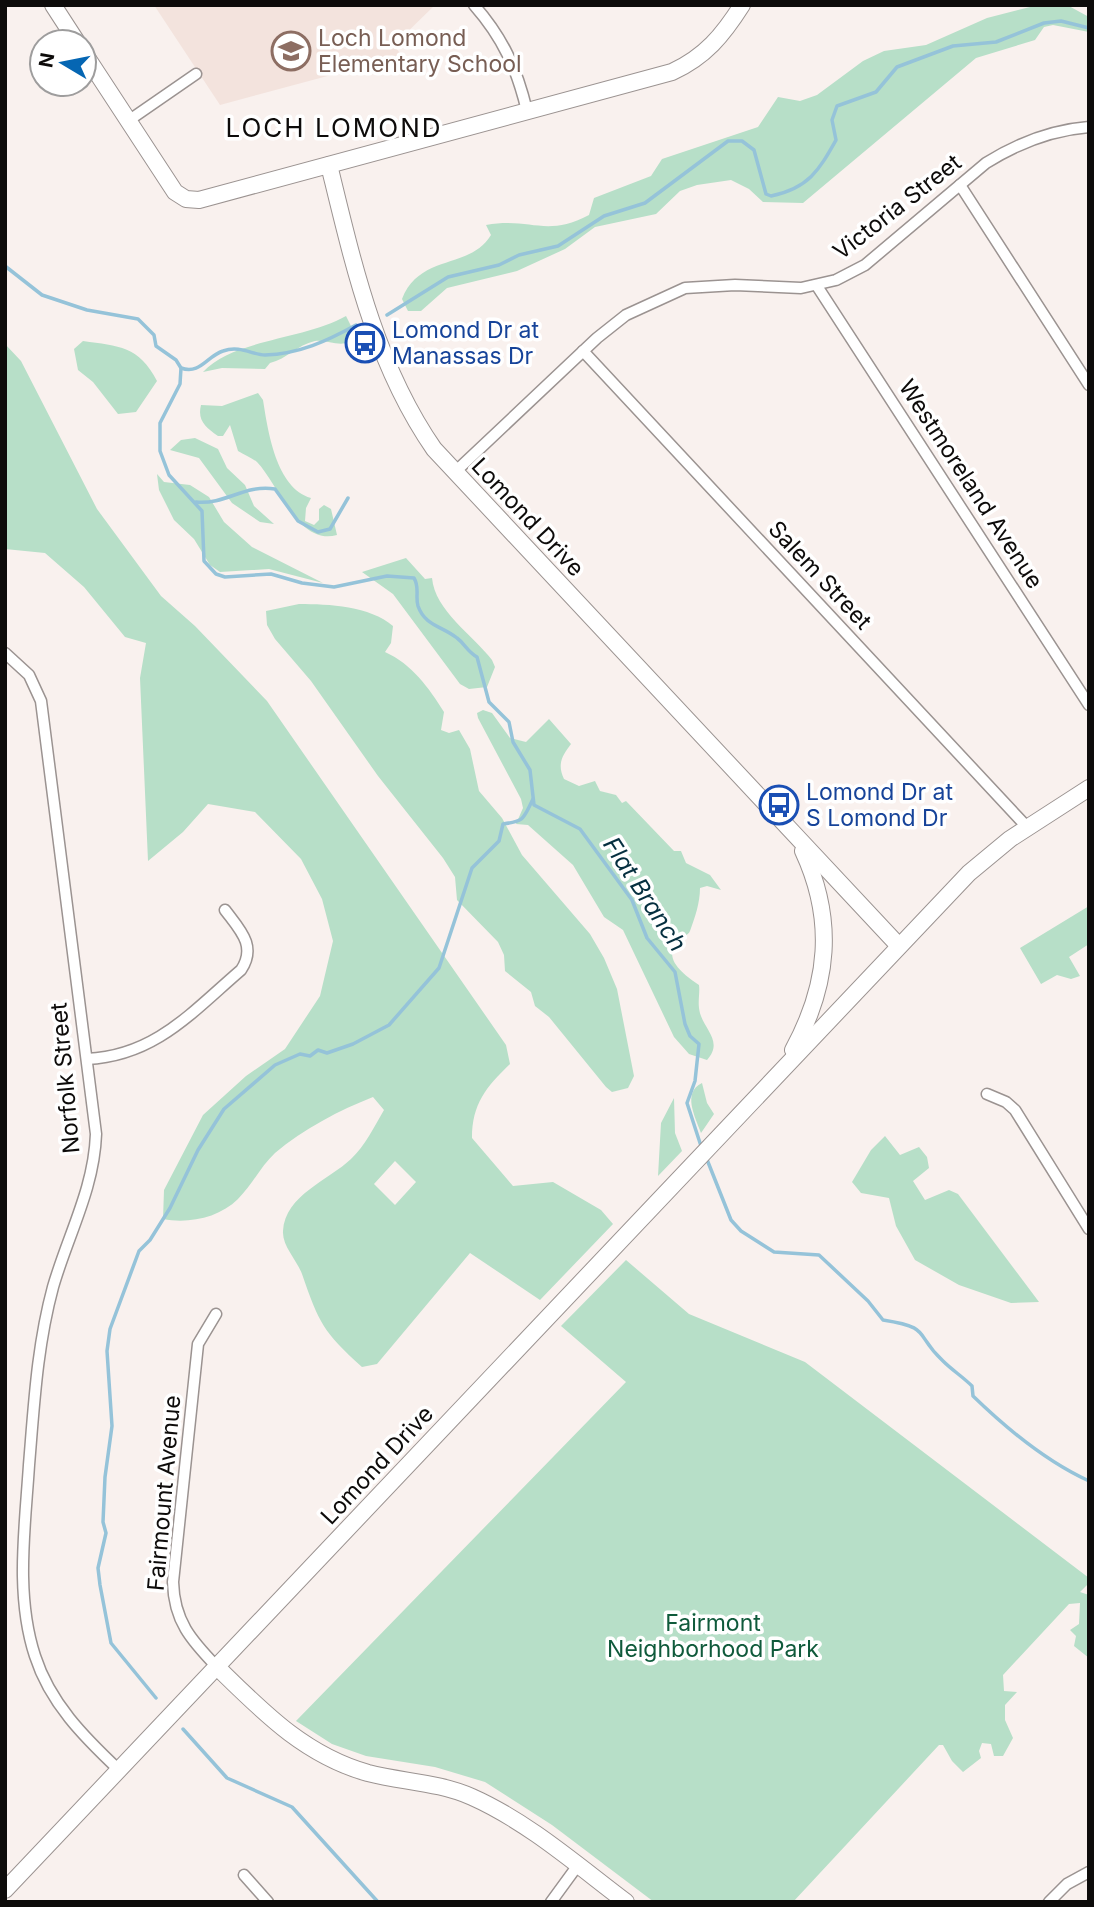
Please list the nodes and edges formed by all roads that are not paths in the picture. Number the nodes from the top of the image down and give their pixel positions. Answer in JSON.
{"nodes":[{"id":1,"x":53,"y":5,"type":"edge"},
{"id":2,"x":474,"y":5,"type":"edge"},
{"id":3,"x":741,"y":6,"type":"edge"},
{"id":4,"x":68,"y":28,"type":"edge"},
{"id":5,"x":196,"y":74,"type":"dead end"},
{"id":6,"x":98,"y":75,"type":"edge"},
{"id":7,"x":527,"y":111,"type":"junction"},
{"id":8,"x":128,"y":121,"type":"junction"},
{"id":9,"x":1089,"y":127,"type":"edge"},
{"id":10,"x":329,"y":164,"type":"junction"},
{"id":11,"x":960,"y":184,"type":"junction"},
{"id":12,"x":817,"y":286,"type":"junction"},
{"id":13,"x":583,"y":351,"type":"junction"},
{"id":14,"x":1089,"y":384,"type":"edge"},
{"id":15,"x":455,"y":472,"type":"junction"},
{"id":16,"x":5,"y":653,"type":"edge"},
{"id":17,"x":1089,"y":705,"type":"edge"},
{"id":18,"x":1089,"y":788,"type":"edge"},
{"id":19,"x":1027,"y":827,"type":"junction"},
{"id":20,"x":797,"y":839,"type":"junction"},
{"id":21,"x":225,"y":911,"type":"dead end"},
{"id":22,"x":899,"y":946,"type":"junction"},
{"id":23,"x":87,"y":1059,"type":"junction"},
{"id":24,"x":781,"y":1071,"type":"junction"},
{"id":25,"x":987,"y":1094,"type":"dead end"},
{"id":26,"x":1089,"y":1228,"type":"edge"},
{"id":27,"x":216,"y":1314,"type":"dead end"},
{"id":28,"x":217,"y":1667,"type":"junction"},
{"id":29,"x":118,"y":1770,"type":"junction"},
{"id":30,"x":578,"y":1865,"type":"junction"},
{"id":31,"x":1089,"y":1872,"type":"edge"},
{"id":32,"x":244,"y":1875,"type":"dead end"},
{"id":33,"x":5,"y":1890,"type":"edge"},
{"id":34,"x":268,"y":1902,"type":"edge"},
{"id":35,"x":551,"y":1902,"type":"edge"},
{"id":36,"x":626,"y":1902,"type":"edge"},
{"id":37,"x":1049,"y":1902,"type":"edge"}],
"edges":[{"from":1,"to":4,"type":"main road"},
{"from":2,"to":7,"type":"street"},
{"from":3,"to":7,"type":"main road"},
{"from":5,"to":8,"type":"street"},
{"from":6,"to":8,"type":"main road"},
{"from":7,"to":10,"type":"main road"},
{"from":8,"to":10,"type":"main road"},
{"from":9,"to":11,"type":"street","name":"Victoria Street"},
{"from":10,"to":15,"type":"main road","name":"Lomond Drive"},
{"from":11,"to":12,"type":"street","name":"Victoria Street"},
{"from":11,"to":14,"type":"street"},
{"from":12,"to":13,"type":"street","name":"Victoria Street"},
{"from":12,"to":17,"type":"street","name":"Westmoreland Avenue"},
{"from":13,"to":15,"type":"street","name":"Victoria Street"},
{"from":13,"to":19,"type":"street","name":"Salem Street"},
{"from":15,"to":20,"type":"main road","name":"Lomond Drive"},
{"from":16,"to":23,"type":"street","name":"Norfolk Street"},
{"from":18,"to":19,"type":"main road"},
{"from":19,"to":22,"type":"main road"},
{"from":20,"to":22,"type":"main road","name":"Lomond Drive"},
{"from":20,"to":24,"type":"main road","name":"Lomond Drive"},
{"from":21,"to":23,"type":"street"},
{"from":22,"to":24,"type":"main road","name":"Lomond Drive"},
{"from":23,"to":29,"type":"street","name":"Norfolk Street"},
{"from":24,"to":28,"type":"main road","name":"Lomond Drive"},
{"from":25,"to":26,"type":"street"},
{"from":27,"to":28,"type":"street","name":"Fairmount Avenue"},
{"from":28,"to":29,"type":"main road","name":"Lomond Drive"},
{"from":28,"to":30,"type":"main road"},
{"from":29,"to":33,"type":"main road","name":"Lomond Drive"},
{"from":30,"to":35,"type":"street"},
{"from":30,"to":36,"type":"main road"},
{"from":31,"to":37,"type":"street"},
{"from":32,"to":34,"type":"street"}]}
